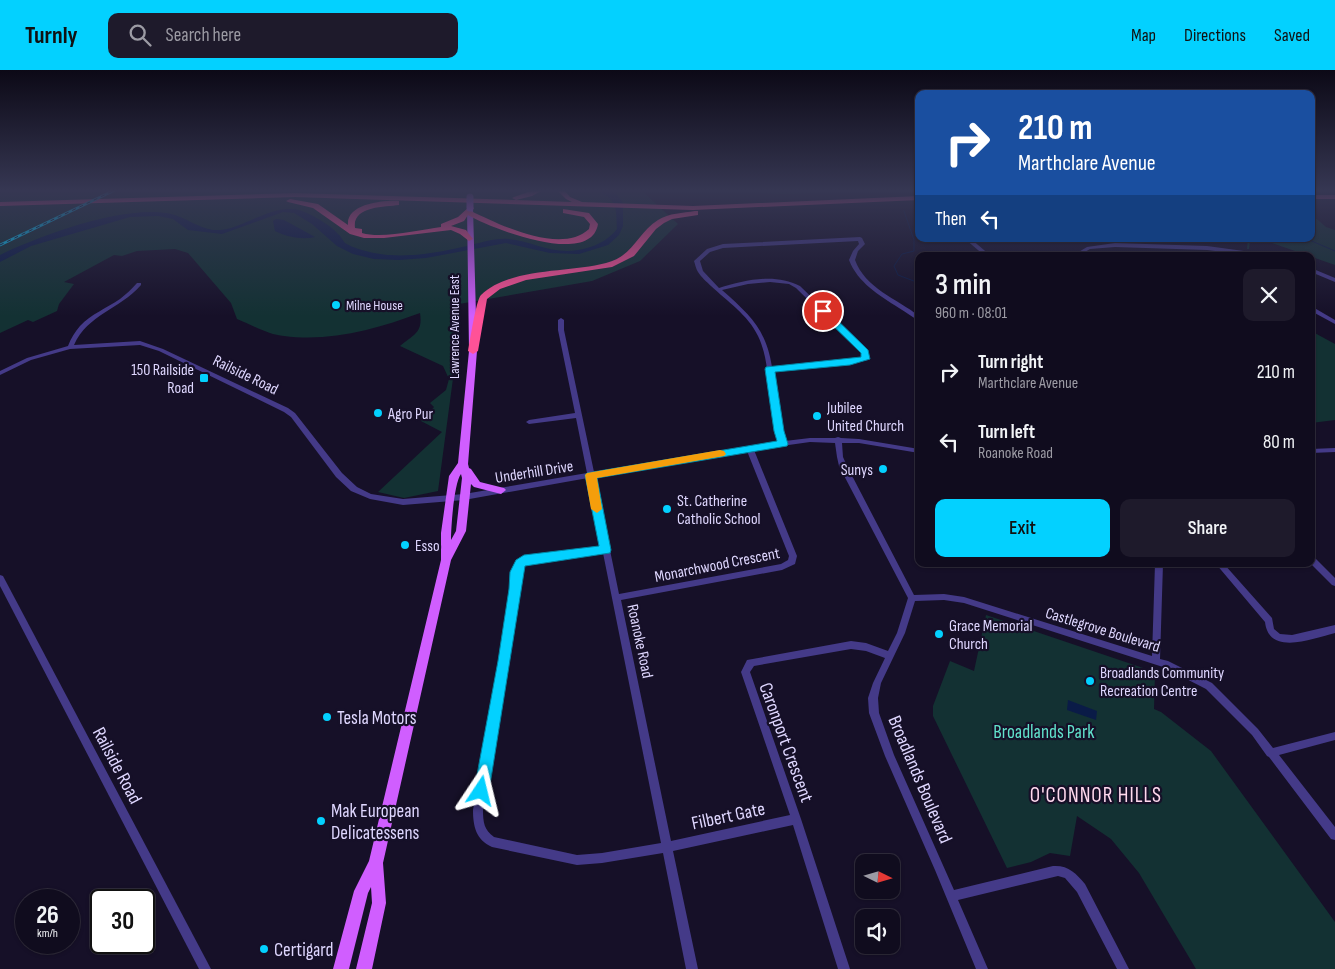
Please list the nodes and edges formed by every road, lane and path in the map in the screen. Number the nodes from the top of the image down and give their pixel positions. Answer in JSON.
{"nodes":[{"id":1,"x":353,"y":232,"type":"edge"},
{"id":2,"x":361,"y":232,"type":"edge"},
{"id":3,"x":399,"y":232,"type":"edge"},
{"id":4,"x":418,"y":232,"type":"edge"},
{"id":5,"x":462,"y":232,"type":"edge"},
{"id":6,"x":469,"y":232,"type":"edge"},
{"id":7,"x":520,"y":232,"type":"edge"},
{"id":8,"x":589,"y":232,"type":"edge"},
{"id":9,"x":649,"y":232,"type":"edge"},
{"id":10,"x":469,"y":239,"type":"junction"},
{"id":11,"x":972,"y":242,"type":"edge"},
{"id":12,"x":1207,"y":248,"type":"junction"},
{"id":13,"x":983,"y":252,"type":"edge"},
{"id":14,"x":1082,"y":252,"type":"edge"},
{"id":15,"x":1209,"y":252,"type":"edge"},
{"id":16,"x":1236,"y":252,"type":"edge"},
{"id":17,"x":1315,"y":272,"type":"edge"},
{"id":18,"x":1335,"y":280,"type":"edge"},
{"id":19,"x":139,"y":284,"type":"dead end"},
{"id":20,"x":718,"y":290,"type":"junction"},
{"id":21,"x":1315,"y":310,"type":"edge"},
{"id":22,"x":915,"y":317,"type":"edge"},
{"id":23,"x":561,"y":320,"type":"dead end"},
{"id":24,"x":1335,"y":322,"type":"edge"},
{"id":25,"x":70,"y":347,"type":"junction"},
{"id":26,"x":473,"y":351,"type":"junction"},
{"id":27,"x":770,"y":369,"type":"junction"},
{"id":28,"x":0,"y":373,"type":"edge"},
{"id":29,"x":578,"y":415,"type":"junction"},
{"id":30,"x":529,"y":422,"type":"dead end"},
{"id":31,"x":838,"y":439,"type":"junction"},
{"id":32,"x":783,"y":444,"type":"junction"},
{"id":33,"x":750,"y":449,"type":"junction"},
{"id":34,"x":915,"y":450,"type":"edge"},
{"id":35,"x":1335,"y":450,"type":"edge"},
{"id":36,"x":1315,"y":451,"type":"edge"},
{"id":37,"x":463,"y":464,"type":"junction"},
{"id":38,"x":591,"y":475,"type":"junction"},
{"id":39,"x":501,"y":490,"type":"junction"},
{"id":40,"x":464,"y":497,"type":"junction"},
{"id":41,"x":450,"y":499,"type":"junction"},
{"id":42,"x":605,"y":550,"type":"junction"},
{"id":43,"x":446,"y":560,"type":"junction"},
{"id":44,"x":1315,"y":563,"type":"edge"},
{"id":45,"x":1159,"y":567,"type":"edge"},
{"id":46,"x":1223,"y":567,"type":"edge"},
{"id":47,"x":0,"y":578,"type":"edge"},
{"id":48,"x":1335,"y":582,"type":"edge"},
{"id":49,"x":616,"y":598,"type":"junction"},
{"id":50,"x":912,"y":598,"type":"junction"},
{"id":51,"x":1335,"y":629,"type":"edge"},
{"id":52,"x":890,"y":656,"type":"junction"},
{"id":53,"x":1156,"y":662,"type":"junction"},
{"id":54,"x":1335,"y":736,"type":"edge"},
{"id":55,"x":1270,"y":753,"type":"junction"},
{"id":56,"x":796,"y":819,"type":"junction"},
{"id":57,"x":1335,"y":835,"type":"edge"},
{"id":58,"x":667,"y":846,"type":"junction"},
{"id":59,"x":376,"y":863,"type":"junction"},
{"id":60,"x":952,"y":896,"type":"junction"},
{"id":61,"x":205,"y":969,"type":"edge"},
{"id":62,"x":341,"y":969,"type":"edge"},
{"id":63,"x":364,"y":969,"type":"edge"},
{"id":64,"x":692,"y":969,"type":"edge"},
{"id":65,"x":844,"y":969,"type":"edge"},
{"id":66,"x":982,"y":969,"type":"edge"},
{"id":67,"x":1123,"y":969,"type":"edge"}],
"edges":[{"from":1,"to":4,"type":"highway"},
{"from":2,"to":3,"type":"highway"},
{"from":5,"to":10,"type":"highway"},
{"from":6,"to":10,"type":"main road","name":"Lawrence Avenue East"},
{"from":7,"to":8,"type":"highway"},
{"from":9,"to":26,"type":"highway"},
{"from":10,"to":26,"type":"main road","name":"Lawrence Avenue East"},
{"from":11,"to":13,"type":"street"},
{"from":12,"to":14,"type":"street"},
{"from":12,"to":15,"type":"street"},
{"from":12,"to":16,"type":"street"},
{"from":17,"to":18,"type":"street"},
{"from":19,"to":25,"type":"street"},
{"from":20,"to":22,"type":"street"},
{"from":20,"to":27,"type":"street"},
{"from":20,"to":27,"type":"street"},
{"from":21,"to":24,"type":"street"},
{"from":23,"to":29,"type":"street","name":"Roanoke Road"},
{"from":25,"to":28,"type":"street","name":"Railside Road"},
{"from":25,"to":41,"type":"street","name":"Railside Road"},
{"from":26,"to":37,"type":"main road","name":"Lawrence Avenue East"},
{"from":27,"to":32,"type":"street"},
{"from":29,"to":30,"type":"street"},
{"from":29,"to":38,"type":"street","name":"Roanoke Road"},
{"from":31,"to":32,"type":"street","name":"Underhill Drive"},
{"from":31,"to":34,"type":"street","name":"Underhill Drive"},
{"from":31,"to":50,"type":"street"},
{"from":32,"to":33,"type":"street","name":"Underhill Drive"},
{"from":33,"to":38,"type":"street","name":"Underhill Drive"},
{"from":33,"to":49,"type":"street","name":"Monarchwood Crescent"},
{"from":35,"to":36,"type":"street"},
{"from":37,"to":39,"type":"main road"},
{"from":37,"to":40,"type":"main road","name":"Lawrence Avenue East"},
{"from":37,"to":41,"type":"main road","name":"Lawrence Avenue East"},
{"from":38,"to":39,"type":"street","name":"Underhill Drive"},
{"from":38,"to":42,"type":"street","name":"Roanoke Road"},
{"from":39,"to":40,"type":"street","name":"Underhill Drive"},
{"from":40,"to":41,"type":"street","name":"Underhill Drive"},
{"from":40,"to":43,"type":"main road","name":"Lawrence Avenue East"},
{"from":41,"to":43,"type":"main road","name":"Lawrence Avenue East"},
{"from":42,"to":49,"type":"street","name":"Roanoke Road"},
{"from":42,"to":58,"type":"street","name":"Filbert Gate"},
{"from":43,"to":59,"type":"main road","name":"Lawrence Avenue East"},
{"from":44,"to":48,"type":"street"},
{"from":45,"to":53,"type":"street"},
{"from":46,"to":51,"type":"street"},
{"from":47,"to":61,"type":"street","name":"Railside Road"},
{"from":49,"to":58,"type":"street","name":"Roanoke Road"},
{"from":50,"to":52,"type":"street","name":"Broadlands Boulevard"},
{"from":50,"to":53,"type":"street","name":"Castlegrove Boulevard"},
{"from":52,"to":56,"type":"street","name":"Caronport Crescent"},
{"from":52,"to":60,"type":"street","name":"Broadlands Boulevard"},
{"from":53,"to":55,"type":"street","name":"Castlegrove Boulevard"},
{"from":54,"to":55,"type":"street"},
{"from":55,"to":57,"type":"street","name":"Castlegrove Boulevard"},
{"from":56,"to":58,"type":"street","name":"Filbert Gate"},
{"from":56,"to":65,"type":"street","name":"Caronport Crescent"},
{"from":58,"to":64,"type":"street","name":"Roanoke Road"},
{"from":59,"to":62,"type":"main road","name":"Lawrence Avenue East"},
{"from":59,"to":63,"type":"main road","name":"Lawrence Avenue East"},
{"from":60,"to":66,"type":"street","name":"Broadlands Boulevard"},
{"from":60,"to":67,"type":"street"}]}
